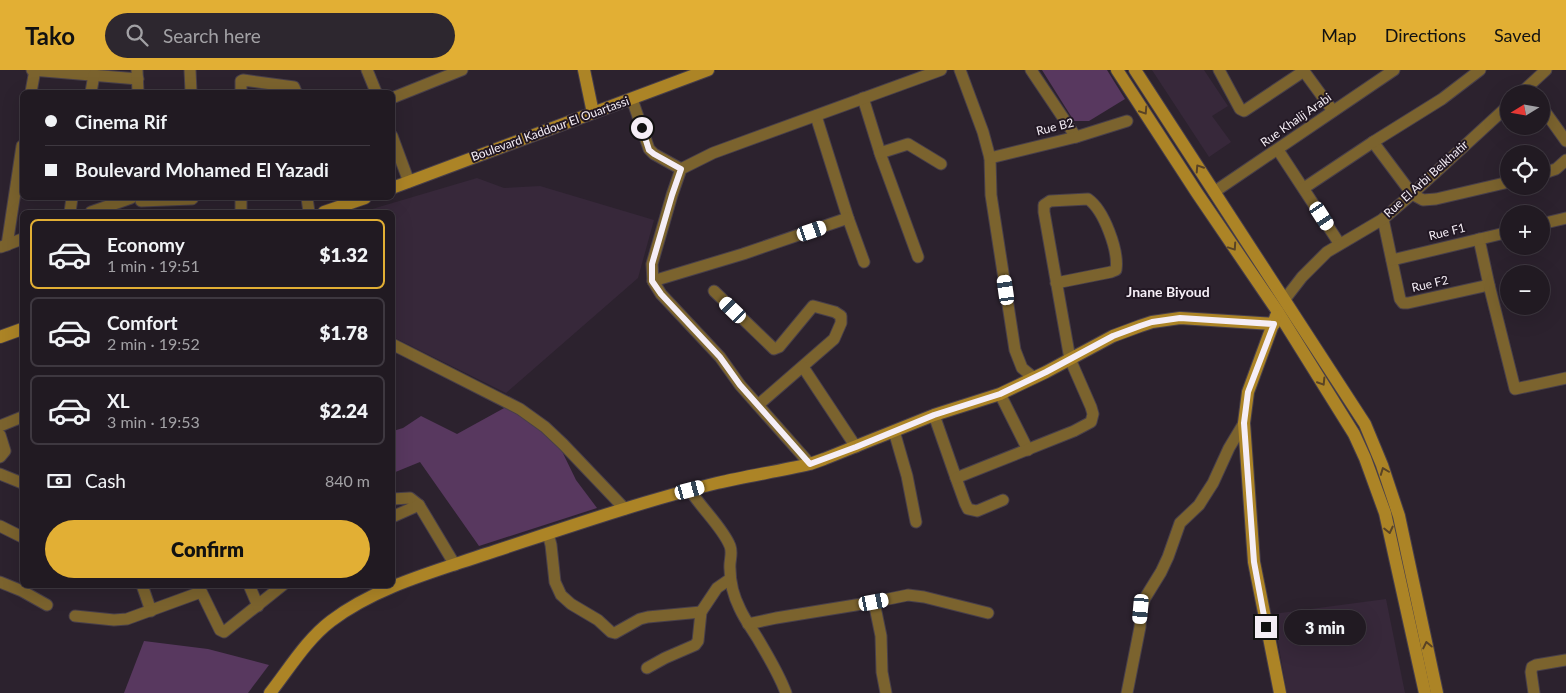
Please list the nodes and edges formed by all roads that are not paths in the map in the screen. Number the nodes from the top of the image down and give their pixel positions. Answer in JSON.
{"nodes":[{"id":1,"x":33,"y":70,"type":"edge"},
{"id":2,"x":190,"y":70,"type":"edge"},
{"id":3,"x":367,"y":70,"type":"edge"},
{"id":4,"x":462,"y":70,"type":"edge"},
{"id":5,"x":584,"y":70,"type":"edge"},
{"id":6,"x":708,"y":70,"type":"edge"},
{"id":7,"x":941,"y":70,"type":"edge"},
{"id":8,"x":960,"y":70,"type":"edge"},
{"id":9,"x":1031,"y":70,"type":"edge"},
{"id":10,"x":1117,"y":70,"type":"edge"},
{"id":11,"x":1136,"y":70,"type":"edge"},
{"id":12,"x":1219,"y":70,"type":"edge"},
{"id":13,"x":1303,"y":70,"type":"edge"},
{"id":14,"x":1394,"y":70,"type":"edge"},
{"id":15,"x":1480,"y":70,"type":"edge"},
{"id":16,"x":1546,"y":70,"type":"edge"},
{"id":17,"x":94,"y":75,"type":"junction"},
{"id":18,"x":138,"y":75,"type":"edge"},
{"id":19,"x":431,"y":75,"type":"edge"},
{"id":20,"x":1532,"y":85,"type":"edge"},
{"id":21,"x":31,"y":90,"type":"edge"},
{"id":22,"x":90,"y":90,"type":"edge"},
{"id":23,"x":138,"y":90,"type":"edge"},
{"id":24,"x":191,"y":90,"type":"edge"},
{"id":25,"x":241,"y":90,"type":"edge"},
{"id":26,"x":295,"y":90,"type":"edge"},
{"id":27,"x":375,"y":90,"type":"edge"},
{"id":28,"x":395,"y":96,"type":"edge"},
{"id":29,"x":864,"y":98,"type":"junction"},
{"id":30,"x":632,"y":99,"type":"junction"},
{"id":31,"x":1333,"y":111,"type":"junction"},
{"id":32,"x":1500,"y":112,"type":"edge"},
{"id":33,"x":593,"y":113,"type":"junction"},
{"id":34,"x":816,"y":116,"type":"junction"},
{"id":35,"x":1550,"y":119,"type":"edge"},
{"id":36,"x":1127,"y":121,"type":"dead end"},
{"id":37,"x":1076,"y":137,"type":"junction"},
{"id":38,"x":1566,"y":141,"type":"edge"},
{"id":39,"x":1373,"y":142,"type":"junction"},
{"id":40,"x":395,"y":144,"type":"edge"},
{"id":41,"x":1278,"y":150,"type":"junction"},
{"id":42,"x":880,"y":153,"type":"junction"},
{"id":43,"x":20,"y":157,"type":"edge"},
{"id":44,"x":990,"y":158,"type":"junction"},
{"id":45,"x":1566,"y":160,"type":"edge"},
{"id":46,"x":941,"y":164,"type":"dead end"},
{"id":47,"x":681,"y":169,"type":"junction"},
{"id":48,"x":1550,"y":171,"type":"edge"},
{"id":49,"x":409,"y":182,"type":"junction"},
{"id":50,"x":1500,"y":184,"type":"edge"},
{"id":51,"x":395,"y":187,"type":"edge"},
{"id":52,"x":1304,"y":188,"type":"junction"},
{"id":53,"x":1214,"y":192,"type":"junction"},
{"id":54,"x":1412,"y":194,"type":"junction"},
{"id":55,"x":174,"y":200,"type":"edge"},
{"id":56,"x":359,"y":200,"type":"edge"},
{"id":57,"x":138,"y":202,"type":"edge"},
{"id":58,"x":100,"y":210,"type":"edge"},
{"id":59,"x":330,"y":210,"type":"edge"},
{"id":60,"x":848,"y":218,"type":"junction"},
{"id":61,"x":1566,"y":218,"type":"edge"},
{"id":62,"x":1382,"y":219,"type":"junction"},
{"id":63,"x":1550,"y":222,"type":"edge"},
{"id":64,"x":1500,"y":234,"type":"edge"},
{"id":65,"x":20,"y":239,"type":"edge"},
{"id":66,"x":1479,"y":239,"type":"junction"},
{"id":67,"x":1339,"y":243,"type":"junction"},
{"id":68,"x":3,"y":246,"type":"edge"},
{"id":69,"x":918,"y":257,"type":"dead end"},
{"id":70,"x":1392,"y":260,"type":"junction"},
{"id":71,"x":864,"y":262,"type":"dead end"},
{"id":72,"x":652,"y":281,"type":"junction"},
{"id":73,"x":1056,"y":283,"type":"junction"},
{"id":74,"x":1489,"y":285,"type":"junction"},
{"id":75,"x":714,"y":291,"type":"dead end"},
{"id":76,"x":1285,"y":299,"type":"junction"},
{"id":77,"x":1276,"y":318,"type":"junction"},
{"id":78,"x":20,"y":330,"type":"edge"},
{"id":79,"x":0,"y":337,"type":"edge"},
{"id":80,"x":395,"y":346,"type":"edge"},
{"id":81,"x":1070,"y":359,"type":"junction"},
{"id":82,"x":802,"y":366,"type":"junction"},
{"id":83,"x":1034,"y":378,"type":"junction"},
{"id":84,"x":1566,"y":378,"type":"edge"},
{"id":85,"x":1000,"y":394,"type":"junction"},
{"id":86,"x":758,"y":405,"type":"junction"},
{"id":87,"x":934,"y":415,"type":"junction"},
{"id":88,"x":20,"y":418,"type":"edge"},
{"id":89,"x":1244,"y":423,"type":"junction"},
{"id":90,"x":0,"y":426,"type":"edge"},
{"id":91,"x":894,"y":430,"type":"junction"},
{"id":92,"x":0,"y":435,"type":"edge"},
{"id":93,"x":856,"y":447,"type":"junction"},
{"id":94,"x":1028,"y":450,"type":"junction"},
{"id":95,"x":2,"y":454,"type":"edge"},
{"id":96,"x":810,"y":464,"type":"junction"},
{"id":97,"x":0,"y":474,"type":"edge"},
{"id":98,"x":956,"y":478,"type":"junction"},
{"id":99,"x":20,"y":482,"type":"edge"},
{"id":100,"x":690,"y":490,"type":"junction"},
{"id":101,"x":395,"y":499,"type":"edge"},
{"id":102,"x":1003,"y":500,"type":"dead end"},
{"id":103,"x":419,"y":505,"type":"junction"},
{"id":104,"x":626,"y":509,"type":"junction"},
{"id":105,"x":395,"y":516,"type":"edge"},
{"id":106,"x":916,"y":522,"type":"dead end"},
{"id":107,"x":0,"y":526,"type":"edge"},
{"id":108,"x":548,"y":534,"type":"junction"},
{"id":109,"x":20,"y":536,"type":"edge"},
{"id":110,"x":455,"y":565,"type":"junction"},
{"id":111,"x":730,"y":579,"type":"junction"},
{"id":112,"x":0,"y":582,"type":"edge"},
{"id":113,"x":20,"y":587,"type":"edge"},
{"id":114,"x":395,"y":587,"type":"edge"},
{"id":115,"x":23,"y":588,"type":"edge"},
{"id":116,"x":143,"y":588,"type":"edge"},
{"id":117,"x":250,"y":588,"type":"edge"},
{"id":118,"x":279,"y":588,"type":"edge"},
{"id":119,"x":392,"y":588,"type":"edge"},
{"id":120,"x":200,"y":589,"type":"edge"},
{"id":121,"x":874,"y":602,"type":"junction"},
{"id":122,"x":47,"y":605,"type":"dead end"},
{"id":123,"x":258,"y":606,"type":"junction"},
{"id":124,"x":152,"y":611,"type":"junction"},
{"id":125,"x":701,"y":612,"type":"junction"},
{"id":126,"x":988,"y":613,"type":"dead end"},
{"id":127,"x":75,"y":616,"type":"dead end"},
{"id":128,"x":748,"y":624,"type":"junction"},
{"id":129,"x":1566,"y":660,"type":"edge"},
{"id":130,"x":647,"y":668,"type":"dead end"},
{"id":131,"x":273,"y":692,"type":"edge"},
{"id":132,"x":889,"y":692,"type":"edge"},
{"id":133,"x":786,"y":693,"type":"edge"},
{"id":134,"x":1127,"y":693,"type":"edge"},
{"id":135,"x":1280,"y":693,"type":"edge"},
{"id":136,"x":1425,"y":693,"type":"edge"},
{"id":137,"x":1437,"y":693,"type":"edge"},
{"id":138,"x":1534,"y":693,"type":"edge"}],
"edges":[{"from":1,"to":17,"type":"street"},
{"from":1,"to":21,"type":"street"},
{"from":2,"to":24,"type":"street"},
{"from":3,"to":27,"type":"street"},
{"from":4,"to":19,"type":"street"},
{"from":5,"to":33,"type":"main road"},
{"from":6,"to":30,"type":"main road","name":"Boulevard Kaddour El Ouartassi"},
{"from":7,"to":29,"type":"street"},
{"from":8,"to":44,"type":"street"},
{"from":9,"to":37,"type":"street"},
{"from":10,"to":77,"type":"main road","one_way":true},
{"from":53,"to":11,"type":"main road","one_way":true},
{"from":12,"to":13,"type":"street"},
{"from":13,"to":31,"type":"street"},
{"from":14,"to":31,"type":"street","name":"Rue Khalij Arabi"},
{"from":15,"to":39,"type":"street"},
{"from":16,"to":20,"type":"street"},
{"from":17,"to":18,"type":"street"},
{"from":17,"to":22,"type":"street"},
{"from":18,"to":23,"type":"street"},
{"from":19,"to":28,"type":"street"},
{"from":25,"to":26,"type":"street"},
{"from":29,"to":34,"type":"street"},
{"from":29,"to":42,"type":"street"},
{"from":30,"to":33,"type":"main road","name":"Boulevard Kaddour El Ouartassi"},
{"from":30,"to":47,"type":"street"},
{"from":31,"to":41,"type":"street","name":"Rue Khalij Arabi"},
{"from":32,"to":54,"type":"street","name":"Rue El Arbi Belkhatir"},
{"from":33,"to":49,"type":"main road","name":"Boulevard Kaddour El Ouartassi"},
{"from":34,"to":47,"type":"street"},
{"from":34,"to":60,"type":"street"},
{"from":35,"to":38,"type":"street"},
{"from":36,"to":37,"type":"street","name":"Rue B2"},
{"from":37,"to":44,"type":"street","name":"Rue B2"},
{"from":39,"to":52,"type":"street"},
{"from":39,"to":54,"type":"street"},
{"from":40,"to":49,"type":"street"},
{"from":41,"to":52,"type":"street"},
{"from":41,"to":53,"type":"street","name":"Rue Khalij Arabi"},
{"from":42,"to":46,"type":"street"},
{"from":42,"to":69,"type":"street"},
{"from":43,"to":68,"type":"street"},
{"from":44,"to":83,"type":"street"},
{"from":45,"to":48,"type":"street"},
{"from":47,"to":72,"type":"street"},
{"from":49,"to":51,"type":"main road","name":"Boulevard Kaddour El Ouartassi"},
{"from":50,"to":54,"type":"street"},
{"from":52,"to":67,"type":"street"},
{"from":53,"to":76,"type":"main road"},
{"from":54,"to":62,"type":"street","name":"Rue El Arbi Belkhatir"},
{"from":55,"to":57,"type":"street"},
{"from":56,"to":59,"type":"main road"},
{"from":57,"to":58,"type":"street"},
{"from":60,"to":71,"type":"street"},
{"from":60,"to":72,"type":"street"},
{"from":61,"to":63,"type":"street"},
{"from":62,"to":67,"type":"street","name":"Rue El Arbi Belkhatir"},
{"from":62,"to":70,"type":"street","name":"Rue F2"},
{"from":64,"to":66,"type":"street","name":"Rue F1"},
{"from":65,"to":68,"type":"street"},
{"from":66,"to":70,"type":"street","name":"Rue F1"},
{"from":66,"to":74,"type":"street"},
{"from":67,"to":76,"type":"street","name":"Rue El Arbi Belkhatir"},
{"from":70,"to":74,"type":"street","name":"Rue F2"},
{"from":72,"to":86,"type":"street"},
{"from":73,"to":73,"type":"street"},
{"from":73,"to":81,"type":"street"},
{"from":74,"to":84,"type":"street"},
{"from":75,"to":82,"type":"street"},
{"from":76,"to":77,"type":"main road","name":"Rue El Arbi Belkhatir"},
{"from":137,"to":76,"type":"main road","one_way":true},
{"from":77,"to":81,"type":"main road"},
{"from":77,"to":89,"type":"main road","name":"Rue El Arbi Belkhatir"},
{"from":77,"to":136,"type":"main road","one_way":true},
{"from":78,"to":79,"type":"main road"},
{"from":80,"to":104,"type":"street"},
{"from":81,"to":83,"type":"main road"},
{"from":81,"to":94,"type":"street"},
{"from":82,"to":86,"type":"street"},
{"from":82,"to":93,"type":"street"},
{"from":83,"to":85,"type":"main road"},
{"from":85,"to":87,"type":"main road"},
{"from":85,"to":94,"type":"street"},
{"from":86,"to":96,"type":"street"},
{"from":87,"to":91,"type":"main road"},
{"from":87,"to":98,"type":"street"},
{"from":88,"to":90,"type":"street"},
{"from":89,"to":134,"type":"street"},
{"from":89,"to":135,"type":"main road","name":"Rue El Arbi Belkhatir"},
{"from":91,"to":93,"type":"main road"},
{"from":91,"to":106,"type":"street"},
{"from":92,"to":95,"type":"street"},
{"from":93,"to":96,"type":"main road"},
{"from":94,"to":98,"type":"street"},
{"from":96,"to":100,"type":"main road"},
{"from":97,"to":99,"type":"street"},
{"from":98,"to":102,"type":"street"},
{"from":100,"to":104,"type":"main road"},
{"from":100,"to":111,"type":"street"},
{"from":101,"to":103,"type":"street"},
{"from":103,"to":105,"type":"street"},
{"from":103,"to":110,"type":"street"},
{"from":104,"to":108,"type":"main road"},
{"from":107,"to":109,"type":"street"},
{"from":108,"to":110,"type":"main road"},
{"from":108,"to":125,"type":"street"},
{"from":110,"to":114,"type":"main road"},
{"from":111,"to":125,"type":"street"},
{"from":111,"to":128,"type":"street"},
{"from":112,"to":113,"type":"street"},
{"from":115,"to":122,"type":"street"},
{"from":116,"to":124,"type":"street"},
{"from":117,"to":123,"type":"street"},
{"from":118,"to":123,"type":"street"},
{"from":119,"to":131,"type":"main road"},
{"from":120,"to":123,"type":"street"},
{"from":120,"to":124,"type":"street"},
{"from":121,"to":126,"type":"street"},
{"from":121,"to":128,"type":"street"},
{"from":121,"to":132,"type":"street"},
{"from":124,"to":127,"type":"street"},
{"from":125,"to":130,"type":"street"},
{"from":128,"to":133,"type":"street"},
{"from":129,"to":138,"type":"street"}]}
